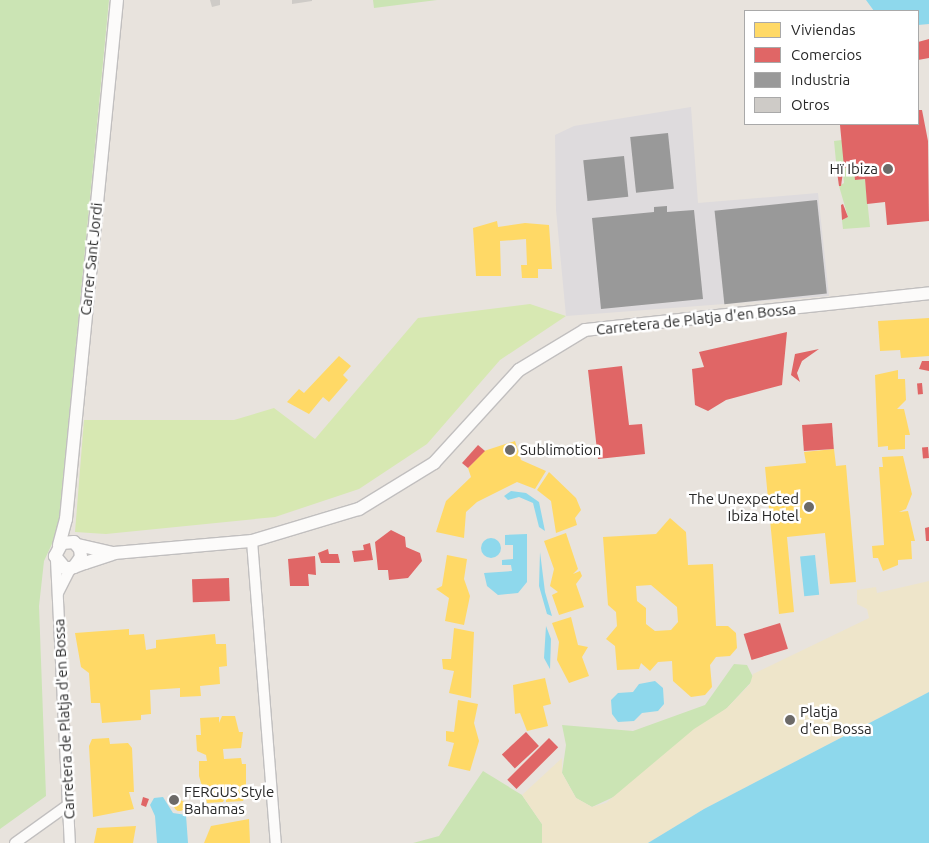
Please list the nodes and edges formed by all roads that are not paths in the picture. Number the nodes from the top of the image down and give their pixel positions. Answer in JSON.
{"nodes":[{"id":1,"x":117,"y":0,"type":"edge"},
{"id":2,"x":929,"y":294,"type":"edge"},
{"id":3,"x":66,"y":519,"type":"junction"},
{"id":4,"x":252,"y":541,"type":"junction"},
{"id":5,"x":76,"y":544,"type":"junction"},
{"id":6,"x":59,"y":545,"type":"junction"},
{"id":7,"x":114,"y":553,"type":"junction"},
{"id":8,"x":56,"y":560,"type":"junction"},
{"id":9,"x":72,"y":567,"type":"junction"},
{"id":10,"x":58,"y":594,"type":"junction"},
{"id":11,"x":68,"y":805,"type":"junction"},
{"id":12,"x":14,"y":843,"type":"edge"},
{"id":13,"x":70,"y":843,"type":"edge"},
{"id":14,"x":276,"y":843,"type":"edge"}],
"edges":[{"from":1,"to":3,"type":"street","name":"Carrer Sant Jordi"},
{"from":2,"to":4,"type":"street","name":"Carretera de Platja d'en Bossa"},
{"from":3,"to":5,"type":"street","name":"Carrer Sant Jordi"},
{"from":3,"to":6,"type":"street","name":"Carrer Sant Jordi"},
{"from":4,"to":7,"type":"street","name":"Carretera de Platja d'en Bossa"},
{"from":4,"to":14,"type":"street"},
{"from":5,"to":6,"type":"street"},
{"from":5,"to":7,"type":"street","name":"Carretera de Platja d'en Bossa"},
{"from":5,"to":9,"type":"street"},
{"from":6,"to":8,"type":"street","name":"Carrer Sant Jordi"},
{"from":7,"to":9,"type":"street","name":"Carretera de Platja d'en Bossa"},
{"from":8,"to":9,"type":"street"},
{"from":8,"to":10,"type":"street","name":"Carretera de Platja d'en Bossa"},
{"from":9,"to":10,"type":"street","name":"Carretera de Platja d'en Bossa"},
{"from":10,"to":11,"type":"street","name":"Carretera de Platja d'en Bossa"},
{"from":11,"to":12,"type":"street"},
{"from":11,"to":13,"type":"street","name":"Carretera de Platja d'en Bossa"}]}
